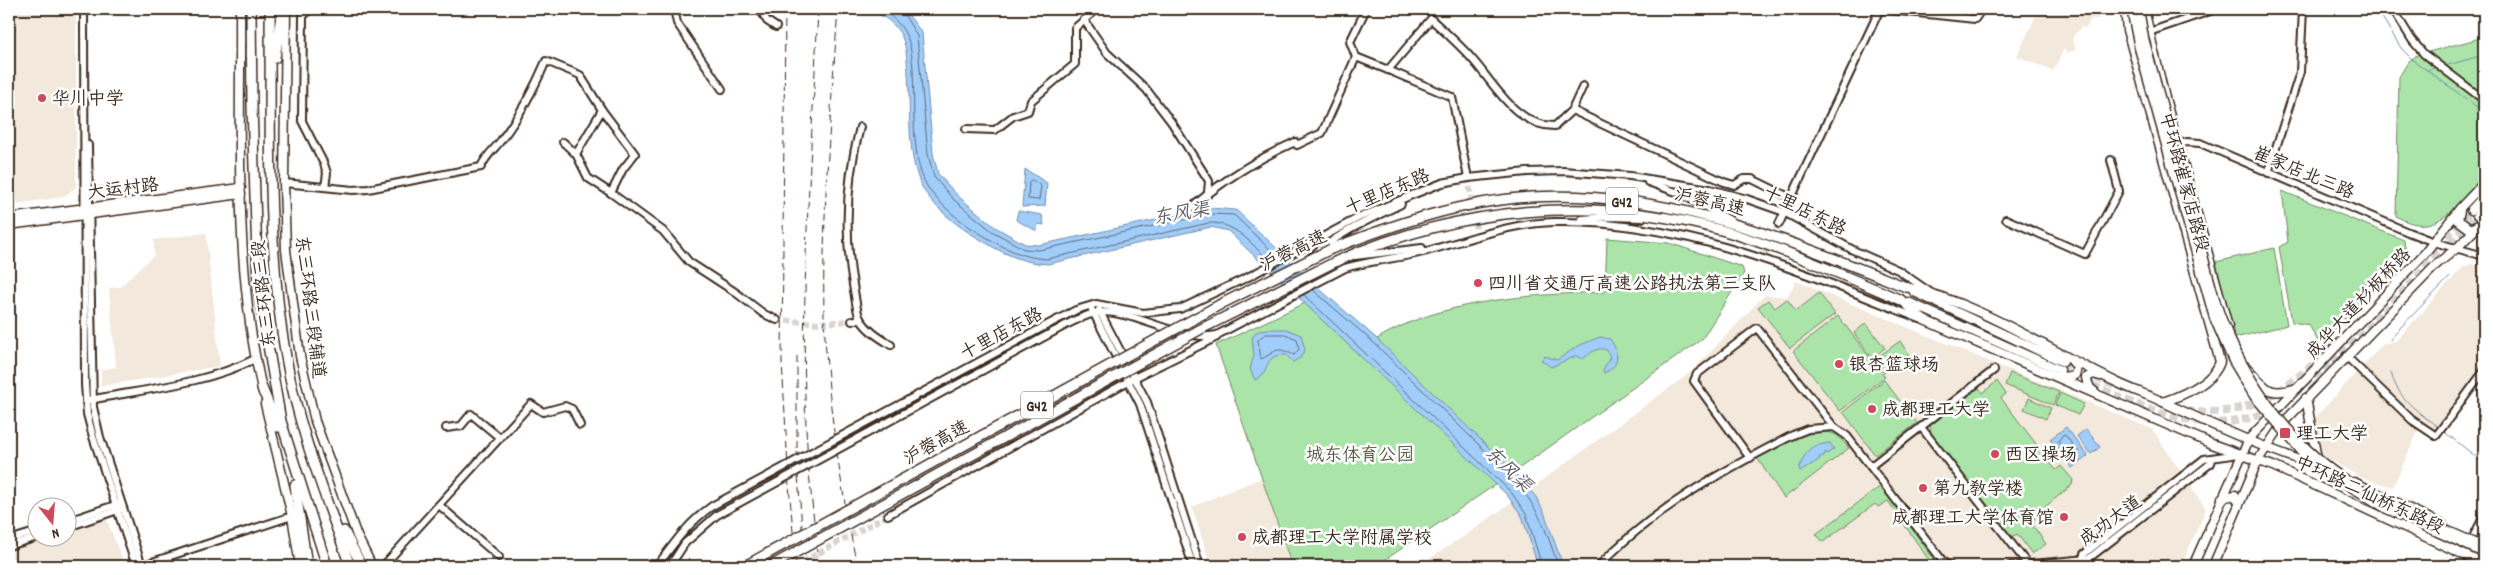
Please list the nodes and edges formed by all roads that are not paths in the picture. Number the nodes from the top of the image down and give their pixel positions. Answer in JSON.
{"nodes":[{"id":1,"x":84,"y":9,"type":"edge"},
{"id":2,"x":88,"y":9,"type":"edge"},
{"id":3,"x":240,"y":9,"type":"edge"},
{"id":4,"x":251,"y":9,"type":"edge"},
{"id":5,"x":270,"y":9,"type":"edge"},
{"id":6,"x":284,"y":9,"type":"edge"},
{"id":7,"x":311,"y":9,"type":"edge"},
{"id":8,"x":674,"y":9,"type":"edge"},
{"id":9,"x":760,"y":9,"type":"edge"},
{"id":10,"x":1096,"y":9,"type":"edge"},
{"id":11,"x":1366,"y":9,"type":"edge"},
{"id":12,"x":1880,"y":9,"type":"edge"},
{"id":13,"x":1982,"y":9,"type":"edge"},
{"id":14,"x":2125,"y":9,"type":"edge"},
{"id":15,"x":2131,"y":9,"type":"edge"},
{"id":16,"x":2140,"y":9,"type":"edge"},
{"id":17,"x":2144,"y":9,"type":"edge"},
{"id":18,"x":2216,"y":9,"type":"edge"},
{"id":19,"x":2303,"y":9,"type":"edge"},
{"id":20,"x":2393,"y":9,"type":"edge"},
{"id":21,"x":1084,"y":20,"type":"junction"},
{"id":22,"x":776,"y":27,"type":"dead end"},
{"id":23,"x":2149,"y":32,"type":"junction"},
{"id":24,"x":1356,"y":57,"type":"junction"},
{"id":25,"x":1388,"y":70,"type":"junction"},
{"id":26,"x":271,"y":81,"type":"junction"},
{"id":27,"x":1583,"y":86,"type":"dead end"},
{"id":28,"x":722,"y":88,"type":"dead end"},
{"id":29,"x":2484,"y":100,"type":"edge"},
{"id":30,"x":602,"y":110,"type":"junction"},
{"id":31,"x":1572,"y":110,"type":"junction"},
{"id":32,"x":860,"y":127,"type":"dead end"},
{"id":33,"x":966,"y":128,"type":"dead end"},
{"id":34,"x":563,"y":142,"type":"dead end"},
{"id":35,"x":2177,"y":144,"type":"junction"},
{"id":36,"x":2161,"y":150,"type":"junction"},
{"id":37,"x":576,"y":154,"type":"junction"},
{"id":38,"x":2112,"y":160,"type":"dead end"},
{"id":39,"x":2268,"y":173,"type":"junction"},
{"id":40,"x":1627,"y":176,"type":"junction"},
{"id":41,"x":1468,"y":178,"type":"junction"},
{"id":42,"x":284,"y":183,"type":"junction"},
{"id":43,"x":2484,"y":183,"type":"edge"},
{"id":44,"x":1442,"y":184,"type":"junction"},
{"id":45,"x":325,"y":187,"type":"junction"},
{"id":46,"x":241,"y":191,"type":"junction"},
{"id":47,"x":1208,"y":192,"type":"junction"},
{"id":48,"x":611,"y":193,"type":"junction"},
{"id":49,"x":2484,"y":196,"type":"edge"},
{"id":50,"x":1791,"y":198,"type":"junction"},
{"id":51,"x":2461,"y":207,"type":"junction"},
{"id":52,"x":2484,"y":208,"type":"edge"},
{"id":53,"x":86,"y":211,"type":"junction"},
{"id":54,"x":1186,"y":212,"type":"dead end"},
{"id":55,"x":1784,"y":212,"type":"junction"},
{"id":56,"x":2478,"y":217,"type":"edge"},
{"id":57,"x":9,"y":218,"type":"edge"},
{"id":58,"x":2006,"y":219,"type":"dead end"},
{"id":59,"x":1553,"y":222,"type":"junction"},
{"id":60,"x":1733,"y":222,"type":"junction"},
{"id":61,"x":1693,"y":224,"type":"junction"},
{"id":62,"x":1779,"y":224,"type":"tunnel mouth"},
{"id":63,"x":9,"y":225,"type":"edge"},
{"id":64,"x":2434,"y":242,"type":"junction"},
{"id":65,"x":1453,"y":243,"type":"junction"},
{"id":66,"x":1330,"y":245,"type":"junction"},
{"id":67,"x":2457,"y":248,"type":"junction"},
{"id":68,"x":2484,"y":256,"type":"edge"},
{"id":69,"x":1340,"y":259,"type":"junction"},
{"id":70,"x":1906,"y":287,"type":"junction"},
{"id":71,"x":1930,"y":292,"type":"junction"},
{"id":72,"x":1901,"y":300,"type":"junction"},
{"id":73,"x":1093,"y":304,"type":"junction"},
{"id":74,"x":1097,"y":313,"type":"junction"},
{"id":75,"x":860,"y":319,"type":"junction"},
{"id":76,"x":777,"y":320,"type":"tunnel mouth"},
{"id":77,"x":852,"y":320,"type":"tunnel mouth"},
{"id":78,"x":1924,"y":320,"type":"junction"},
{"id":79,"x":1224,"y":333,"type":"junction"},
{"id":80,"x":890,"y":345,"type":"dead end"},
{"id":81,"x":2055,"y":350,"type":"junction"},
{"id":82,"x":2346,"y":356,"type":"junction"},
{"id":83,"x":255,"y":359,"type":"junction"},
{"id":84,"x":2063,"y":362,"type":"tunnel mouth"},
{"id":85,"x":1994,"y":370,"type":"dead end"},
{"id":86,"x":2060,"y":370,"type":"tunnel mouth"},
{"id":87,"x":2484,"y":371,"type":"edge"},
{"id":88,"x":2044,"y":372,"type":"junction"},
{"id":89,"x":1131,"y":379,"type":"junction"},
{"id":90,"x":2116,"y":382,"type":"junction"},
{"id":91,"x":262,"y":388,"type":"junction"},
{"id":92,"x":2297,"y":388,"type":"junction"},
{"id":93,"x":2105,"y":398,"type":"junction"},
{"id":94,"x":2306,"y":398,"type":"junction"},
{"id":95,"x":89,"y":400,"type":"junction"},
{"id":96,"x":2163,"y":402,"type":"junction"},
{"id":97,"x":580,"y":425,"type":"dead end"},
{"id":98,"x":1834,"y":427,"type":"junction"},
{"id":99,"x":1921,"y":427,"type":"junction"},
{"id":100,"x":446,"y":428,"type":"dead end"},
{"id":101,"x":500,"y":438,"type":"junction"},
{"id":102,"x":2249,"y":439,"type":"junction"},
{"id":103,"x":2266,"y":446,"type":"junction"},
{"id":104,"x":310,"y":451,"type":"junction"},
{"id":105,"x":2242,"y":453,"type":"junction"},
{"id":106,"x":291,"y":458,"type":"junction"},
{"id":107,"x":1750,"y":458,"type":"junction"},
{"id":108,"x":2258,"y":460,"type":"junction"},
{"id":109,"x":1871,"y":466,"type":"junction"},
{"id":110,"x":2328,"y":469,"type":"junction"},
{"id":111,"x":2222,"y":498,"type":"junction"},
{"id":112,"x":2239,"y":503,"type":"junction"},
{"id":113,"x":120,"y":505,"type":"junction"},
{"id":114,"x":439,"y":505,"type":"junction"},
{"id":115,"x":888,"y":515,"type":"tunnel mouth"},
{"id":116,"x":292,"y":516,"type":"junction"},
{"id":117,"x":2484,"y":516,"type":"edge"},
{"id":118,"x":78,"y":518,"type":"edge"},
{"id":119,"x":78,"y":523,"type":"edge"},
{"id":120,"x":28,"y":534,"type":"edge"},
{"id":121,"x":2472,"y":539,"type":"junction"},
{"id":122,"x":9,"y":540,"type":"edge"},
{"id":123,"x":28,"y":540,"type":"edge"},
{"id":124,"x":9,"y":546,"type":"edge"},
{"id":125,"x":2484,"y":546,"type":"edge"},
{"id":126,"x":2484,"y":553,"type":"edge"},
{"id":127,"x":499,"y":557,"type":"dead end"},
{"id":128,"x":2083,"y":558,"type":"junction"},
{"id":129,"x":2484,"y":564,"type":"edge"},
{"id":130,"x":2028,"y":565,"type":"edge"},
{"id":131,"x":136,"y":566,"type":"edge"},
{"id":132,"x":141,"y":566,"type":"edge"},
{"id":133,"x":300,"y":566,"type":"edge"},
{"id":134,"x":307,"y":566,"type":"edge"},
{"id":135,"x":327,"y":566,"type":"edge"},
{"id":136,"x":350,"y":566,"type":"edge"},
{"id":137,"x":362,"y":566,"type":"edge"},
{"id":138,"x":372,"y":566,"type":"edge"},
{"id":139,"x":383,"y":566,"type":"edge"},
{"id":140,"x":657,"y":566,"type":"edge"},
{"id":141,"x":670,"y":566,"type":"edge"},
{"id":142,"x":745,"y":566,"type":"edge"},
{"id":143,"x":771,"y":566,"type":"edge"},
{"id":144,"x":1193,"y":566,"type":"edge"},
{"id":145,"x":1200,"y":566,"type":"edge"},
{"id":146,"x":1599,"y":566,"type":"edge"},
{"id":147,"x":1951,"y":566,"type":"edge"},
{"id":148,"x":2010,"y":566,"type":"edge"},
{"id":149,"x":2081,"y":566,"type":"edge"},
{"id":150,"x":2193,"y":566,"type":"edge"},
{"id":151,"x":2213,"y":566,"type":"edge"}],
"edges":[{"from":1,"to":53,"type":"street"},
{"from":2,"to":53,"type":"street"},
{"from":3,"to":46,"type":"main road"},
{"from":4,"to":106,"type":"highway","name":"东三环路三段"},
{"from":5,"to":26,"type":"highway","name":"东三环路三段"},
{"from":6,"to":26,"type":"highway"},
{"from":6,"to":42,"type":"main road","name":"东三环路三段辅道"},
{"from":7,"to":45,"type":"street"},
{"from":8,"to":28,"type":"street"},
{"from":9,"to":22,"type":"street"},
{"from":10,"to":21,"type":"street"},
{"from":11,"to":24,"type":"street"},
{"from":12,"to":13,"type":"street"},
{"from":12,"to":50,"type":"street"},
{"from":14,"to":36,"type":"main road","name":"中环路崔家店路段"},
{"from":15,"to":126,"type":"main road","bridge":true},
{"from":16,"to":125,"type":"main road","bridge":true},
{"from":17,"to":23,"type":"main road","name":"中环路崔家店路段"},
{"from":18,"to":23,"type":"street"},
{"from":19,"to":39,"type":"street"},
{"from":20,"to":29,"type":"street"},
{"from":21,"to":33,"type":"street"},
{"from":21,"to":47,"type":"street"},
{"from":23,"to":35,"type":"main road","name":"中环路崔家店路段"},
{"from":24,"to":25,"type":"street"},
{"from":24,"to":47,"type":"street"},
{"from":25,"to":31,"type":"street"},
{"from":25,"to":41,"type":"street"},
{"from":26,"to":104,"type":"highway","name":"东三环路三段"},
{"from":27,"to":31,"type":"street"},
{"from":30,"to":37,"type":"street"},
{"from":30,"to":45,"type":"street"},
{"from":30,"to":48,"type":"street"},
{"from":31,"to":50,"type":"street"},
{"from":32,"to":75,"type":"street"},
{"from":34,"to":37,"type":"street"},
{"from":35,"to":36,"type":"street","name":"崔家店北三路"},
{"from":35,"to":39,"type":"street","name":"崔家店北三路"},
{"from":35,"to":92,"type":"main road","name":"中环路崔家店路段"},
{"from":36,"to":96,"type":"main road","name":"中环路崔家店路段"},
{"from":37,"to":48,"type":"street"},
{"from":38,"to":58,"type":"street"},
{"from":39,"to":64,"type":"street","name":"崔家店北三路"},
{"from":40,"to":41,"type":"street","name":"十里店东路"},
{"from":40,"to":55,"type":"street","name":"十里店东路"},
{"from":40,"to":60,"type":"street"},
{"from":41,"to":44,"type":"street","name":"十里店东路"},
{"from":42,"to":45,"type":"street"},
{"from":42,"to":138,"type":"main road","name":"东三环路三段辅道"},
{"from":43,"to":51,"type":"main road","name":"成华大道杉板桥路"},
{"from":44,"to":66,"type":"street"},
{"from":44,"to":73,"type":"street","name":"十里店东路"},
{"from":46,"to":53,"type":"main road","name":"大运村路"},
{"from":46,"to":83,"type":"main road"},
{"from":47,"to":54,"type":"street"},
{"from":48,"to":76,"type":"street"},
{"from":49,"to":56,"type":"main road"},
{"from":50,"to":55,"type":"street"},
{"from":51,"to":56,"type":"main road"},
{"from":51,"to":64,"type":"main road","name":"成华大道杉板桥路"},
{"from":52,"to":56,"type":"main road"},
{"from":53,"to":57,"type":"main road","name":"大运村路"},
{"from":53,"to":63,"type":"main road","name":"大运村路"},
{"from":53,"to":95,"type":"street"},
{"from":55,"to":62,"type":"street"},
{"from":55,"to":71,"type":"street","name":"十里店东路"},
{"from":56,"to":67,"type":"main road","name":"成华大道杉板桥路"},
{"from":59,"to":61,"type":"street"},
{"from":59,"to":65,"type":"street"},
{"from":59,"to":78,"type":"street"},
{"from":60,"to":66,"type":"highway","name":"沪蓉高速","number":"G42"},
{"from":60,"to":70,"type":"highway","name":"沪蓉高速","number":"G42"},
{"from":61,"to":69,"type":"highway","name":"沪蓉高速","number":"G42"},
{"from":61,"to":72,"type":"highway","name":"沪蓉高速","number":"G42"},
{"from":64,"to":67,"type":"street","name":"崔家店北三路"},
{"from":64,"to":92,"type":"main road","name":"成华大道杉板桥路"},
{"from":65,"to":69,"type":"street"},
{"from":65,"to":79,"type":"street"},
{"from":66,"to":142,"type":"highway","name":"沪蓉高速","number":"G42","bridge":true},
{"from":67,"to":68,"type":"street","name":"崔家店北三路"},
{"from":67,"to":82,"type":"main road","name":"成华大道杉板桥路"},
{"from":69,"to":143,"type":"highway","name":"沪蓉高速","number":"G42","bridge":true},
{"from":70,"to":71,"type":"main road"},
{"from":70,"to":84,"type":"main road"},
{"from":71,"to":81,"type":"main road"},
{"from":72,"to":78,"type":"main road"},
{"from":72,"to":86,"type":"main road"},
{"from":73,"to":74,"type":"street"},
{"from":73,"to":140,"type":"street","name":"十里店东路","bridge":true},
{"from":74,"to":79,"type":"street"},
{"from":74,"to":89,"type":"street"},
{"from":74,"to":141,"type":"street","name":"十里店东路","bridge":true},
{"from":75,"to":77,"type":"street"},
{"from":75,"to":80,"type":"street"},
{"from":78,"to":88,"type":"main road"},
{"from":79,"to":89,"type":"street"},
{"from":81,"to":88,"type":"main road"},
{"from":81,"to":90,"type":"main road"},
{"from":82,"to":87,"type":"street"},
{"from":82,"to":94,"type":"main road","name":"成华大道杉板桥路"},
{"from":83,"to":91,"type":"main road"},
{"from":83,"to":95,"type":"street"},
{"from":85,"to":99,"type":"street"},
{"from":88,"to":93,"type":"main road","name":"中环路二仙桥东路段"},
{"from":89,"to":115,"type":"street"},
{"from":89,"to":144,"type":"street"},
{"from":89,"to":145,"type":"street"},
{"from":90,"to":93,"type":"main road"},
{"from":90,"to":96,"type":"main road","name":"中环路二仙桥东路段"},
{"from":91,"to":106,"type":"highway"},
{"from":91,"to":116,"type":"main road"},
{"from":92,"to":102,"type":"main road","name":"成华大道杉板桥路"},
{"from":93,"to":105,"type":"main road","name":"中环路二仙桥东路段"},
{"from":94,"to":103,"type":"main road","name":"成华大道杉板桥路"},
{"from":94,"to":110,"type":"main road"},
{"from":95,"to":113,"type":"street"},
{"from":96,"to":102,"type":"main road","name":"中环路二仙桥东路段"},
{"from":97,"to":101,"type":"street"},
{"from":98,"to":107,"type":"street"},
{"from":98,"to":107,"type":"street"},
{"from":98,"to":109,"type":"street"},
{"from":99,"to":109,"type":"street"},
{"from":99,"to":130,"type":"street"},
{"from":100,"to":101,"type":"street"},
{"from":101,"to":114,"type":"street"},
{"from":102,"to":103,"type":"main road","name":"中环路二仙桥东路段"},
{"from":102,"to":105,"type":"main road","name":"成华大道杉板桥路"},
{"from":103,"to":108,"type":"main road","name":"成华大道杉板桥路"},
{"from":103,"to":110,"type":"main road","name":"中环路二仙桥东路段"},
{"from":104,"to":136,"type":"highway","name":"东三环路三段"},
{"from":104,"to":137,"type":"highway"},
{"from":105,"to":108,"type":"main road","name":"中环路二仙桥东路段"},
{"from":105,"to":111,"type":"main road","name":"成华大道杉板桥路"},
{"from":105,"to":128,"type":"street","name":"成功大道"},
{"from":106,"to":134,"type":"highway"},
{"from":106,"to":135,"type":"highway","name":"东三环路三段"},
{"from":107,"to":146,"type":"street"},
{"from":108,"to":112,"type":"main road","name":"成华大道杉板桥路"},
{"from":108,"to":129,"type":"main road","name":"中环路二仙桥东路段"},
{"from":109,"to":147,"type":"street"},
{"from":110,"to":121,"type":"main road","name":"中环路二仙桥东路段"},
{"from":111,"to":112,"type":"main road"},
{"from":111,"to":150,"type":"main road","name":"成华大道杉板桥路"},
{"from":112,"to":151,"type":"main road","name":"成华大道杉板桥路"},
{"from":113,"to":118,"type":"street"},
{"from":113,"to":119,"type":"street"},
{"from":113,"to":131,"type":"street"},
{"from":113,"to":132,"type":"street"},
{"from":114,"to":127,"type":"street"},
{"from":114,"to":139,"type":"street"},
{"from":116,"to":132,"type":"street"},
{"from":116,"to":133,"type":"main road"},
{"from":117,"to":121,"type":"street"},
{"from":120,"to":122,"type":"street"},
{"from":121,"to":125,"type":"main road","name":"中环路二仙桥东路段"},
{"from":123,"to":124,"type":"street"},
{"from":128,"to":130,"type":"street"},
{"from":128,"to":149,"type":"street"},
{"from":130,"to":148,"type":"street"}]}
